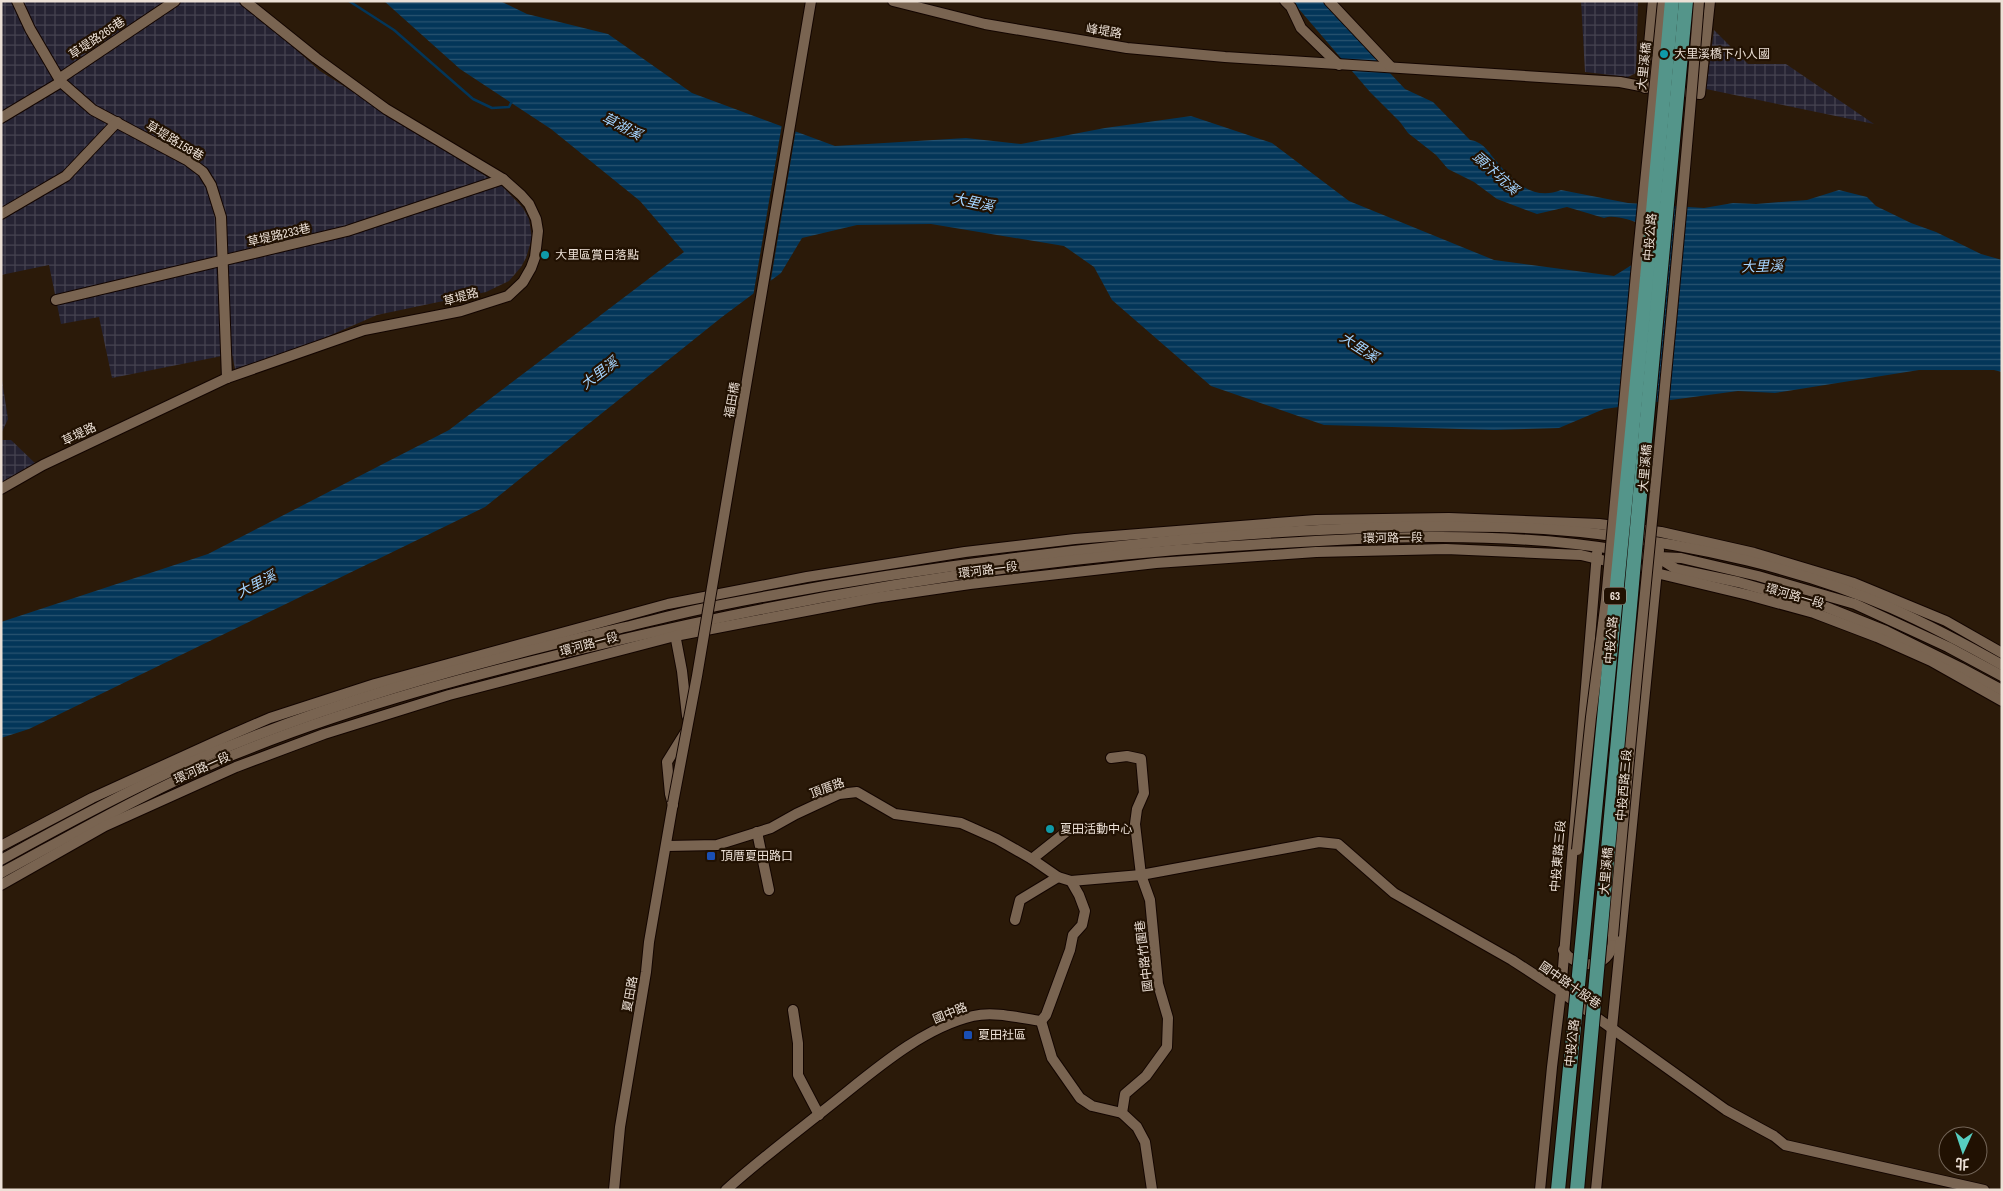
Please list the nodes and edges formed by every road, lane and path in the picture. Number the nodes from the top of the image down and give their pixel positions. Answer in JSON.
{"nodes":[{"id":1,"x":17,"y":1,"type":"edge"},
{"id":2,"x":175,"y":1,"type":"edge"},
{"id":3,"x":245,"y":1,"type":"edge"},
{"id":4,"x":811,"y":1,"type":"edge"},
{"id":5,"x":893,"y":1,"type":"edge"},
{"id":6,"x":1285,"y":1,"type":"edge"},
{"id":7,"x":1329,"y":1,"type":"edge"},
{"id":8,"x":1653,"y":1,"type":"edge"},
{"id":9,"x":1663,"y":1,"type":"edge"},
{"id":10,"x":1672,"y":1,"type":"edge"},
{"id":11,"x":1686,"y":1,"type":"edge"},
{"id":12,"x":1699,"y":1,"type":"edge"},
{"id":13,"x":1710,"y":1,"type":"edge"},
{"id":14,"x":1339,"y":65,"type":"junction"},
{"id":15,"x":1391,"y":67,"type":"junction"},
{"id":16,"x":60,"y":81,"type":"junction"},
{"id":17,"x":1645,"y":88,"type":"junction"},
{"id":18,"x":1,"y":118,"type":"edge"},
{"id":19,"x":117,"y":122,"type":"junction"},
{"id":20,"x":503,"y":179,"type":"junction"},
{"id":21,"x":1,"y":214,"type":"edge"},
{"id":22,"x":222,"y":261,"type":"junction"},
{"id":23,"x":56,"y":300,"type":"dead end"},
{"id":24,"x":227,"y":378,"type":"junction"},
{"id":25,"x":1,"y":489,"type":"edge"},
{"id":26,"x":1599,"y":529,"type":"junction"},
{"id":27,"x":1661,"y":532,"type":"junction"},
{"id":28,"x":1660,"y":544,"type":"junction"},
{"id":29,"x":1597,"y":546,"type":"junction"},
{"id":30,"x":1658,"y":557,"type":"junction"},
{"id":31,"x":1596,"y":559,"type":"junction"},
{"id":32,"x":1656,"y":573,"type":"junction"},
{"id":33,"x":668,"y":604,"type":"junction"},
{"id":34,"x":671,"y":616,"type":"junction"},
{"id":35,"x":675,"y":631,"type":"junction"},
{"id":36,"x":2002,"y":653,"type":"edge"},
{"id":37,"x":2001,"y":670,"type":"edge"},
{"id":38,"x":1988,"y":688,"type":"junction"},
{"id":39,"x":2002,"y":690,"type":"edge"},
{"id":40,"x":2002,"y":701,"type":"edge"},
{"id":41,"x":1112,"y":758,"type":"dead end"},
{"id":42,"x":673,"y":805,"type":"junction"},
{"id":43,"x":757,"y":832,"type":"junction"},
{"id":44,"x":1066,"y":832,"type":"dead end"},
{"id":45,"x":1,"y":846,"type":"edge"},
{"id":46,"x":667,"y":846,"type":"junction"},
{"id":47,"x":1032,"y":859,"type":"junction"},
{"id":48,"x":1,"y":860,"type":"edge"},
{"id":49,"x":1,"y":873,"type":"edge"},
{"id":50,"x":1141,"y":875,"type":"junction"},
{"id":51,"x":1058,"y":877,"type":"junction"},
{"id":52,"x":1071,"y":880,"type":"junction"},
{"id":53,"x":1,"y":885,"type":"edge"},
{"id":54,"x":769,"y":890,"type":"dead end"},
{"id":55,"x":1568,"y":893,"type":"junction"},
{"id":56,"x":1015,"y":920,"type":"dead end"},
{"id":57,"x":1613,"y":936,"type":"junction"},
{"id":58,"x":1563,"y":950,"type":"junction"},
{"id":59,"x":1617,"y":973,"type":"junction"},
{"id":60,"x":1561,"y":992,"type":"junction"},
{"id":61,"x":792,"y":1010,"type":"dead end"},
{"id":62,"x":1041,"y":1021,"type":"junction"},
{"id":63,"x":1613,"y":1030,"type":"junction"},
{"id":64,"x":1122,"y":1113,"type":"junction"},
{"id":65,"x":819,"y":1115,"type":"junction"},
{"id":66,"x":614,"y":1190,"type":"edge"},
{"id":67,"x":726,"y":1190,"type":"edge"},
{"id":68,"x":1152,"y":1190,"type":"edge"},
{"id":69,"x":1540,"y":1190,"type":"edge"},
{"id":70,"x":1558,"y":1190,"type":"edge"},
{"id":71,"x":1577,"y":1190,"type":"edge"},
{"id":72,"x":1596,"y":1190,"type":"edge"},
{"id":73,"x":1984,"y":1190,"type":"edge"}],
"edges":[{"from":1,"to":16,"type":"street","name":"草堤路158巷"},
{"from":2,"to":16,"type":"street","name":"草堤路265巷"},
{"from":3,"to":20,"type":"street","name":"草堤路"},
{"from":4,"to":42,"type":"street","name":"福田橋","bridge":true},
{"from":5,"to":14,"type":"street","name":"峰堤路"},
{"from":6,"to":14,"type":"street"},
{"from":7,"to":15,"type":"street"},
{"from":8,"to":17,"type":"street"},
{"from":9,"to":55,"type":"street","name":"大里溪橋","bridge":true},
{"from":10,"to":70,"type":"main road","name":"中投公路","number":"63","bridge":true},
{"from":11,"to":71,"type":"main road","name":"中投公路","number":"63","bridge":true},
{"from":12,"to":57,"type":"street","name":"大里溪橋","bridge":true},
{"from":13,"to":17,"type":"street"},
{"from":14,"to":15,"type":"street"},
{"from":15,"to":17,"type":"street"},
{"from":16,"to":18,"type":"street","name":"草堤路265巷"},
{"from":16,"to":19,"type":"street","name":"草堤路158巷"},
{"from":19,"to":21,"type":"street"},
{"from":19,"to":22,"type":"street","name":"草堤路158巷"},
{"from":20,"to":22,"type":"street","name":"草堤路233巷"},
{"from":20,"to":24,"type":"street","name":"草堤路"},
{"from":22,"to":23,"type":"street","name":"草堤路233巷"},
{"from":22,"to":24,"type":"street","name":"草堤路158巷"},
{"from":24,"to":25,"type":"street","name":"草堤路"},
{"from":26,"to":27,"type":"street","name":"環河路一段"},
{"from":26,"to":28,"type":"street","name":"環河路一段"},
{"from":26,"to":29,"type":"street","name":"中投東路三段"},
{"from":26,"to":33,"type":"street","name":"環河路一段"},
{"from":26,"to":34,"type":"street","name":"環河路一段"},
{"from":27,"to":28,"type":"street","name":"中投西路三段"},
{"from":27,"to":36,"type":"street","name":"環河路一段"},
{"from":28,"to":30,"type":"street","name":"中投西路三段"},
{"from":28,"to":37,"type":"street","name":"環河路一段"},
{"from":29,"to":30,"type":"street","name":"環河路一段"},
{"from":29,"to":31,"type":"street","name":"中投東路三段"},
{"from":29,"to":35,"type":"street","name":"環河路一段"},
{"from":30,"to":32,"type":"street","name":"中投西路三段"},
{"from":30,"to":37,"type":"street","name":"環河路一段"},
{"from":30,"to":38,"type":"street","name":"環河路一段"},
{"from":31,"to":32,"type":"street","name":"環河路一段"},
{"from":31,"to":35,"type":"street","name":"環河路一段"},
{"from":31,"to":55,"type":"street","name":"中投東路三段"},
{"from":32,"to":38,"type":"street","name":"環河路一段"},
{"from":32,"to":59,"type":"street","name":"中投西路三段"},
{"from":33,"to":34,"type":"street"},
{"from":33,"to":45,"type":"street","name":"環河路一段"},
{"from":34,"to":35,"type":"street"},
{"from":34,"to":48,"type":"street","name":"環河路一段"},
{"from":35,"to":42,"type":"street"},
{"from":35,"to":49,"type":"street","name":"環河路一段"},
{"from":35,"to":53,"type":"street","name":"環河路一段"},
{"from":37,"to":38,"type":"street"},
{"from":38,"to":39,"type":"street","name":"環河路一段"},
{"from":38,"to":40,"type":"street","name":"環河路一段"},
{"from":41,"to":50,"type":"street","name":"國中路竹圍巷"},
{"from":42,"to":46,"type":"street","name":"夏田路"},
{"from":43,"to":46,"type":"street","name":"頂厝路"},
{"from":43,"to":47,"type":"street","name":"頂厝路"},
{"from":43,"to":54,"type":"street"},
{"from":44,"to":47,"type":"street"},
{"from":46,"to":66,"type":"street","name":"夏田路"},
{"from":47,"to":51,"type":"street","name":"頂厝路"},
{"from":50,"to":52,"type":"street"},
{"from":50,"to":60,"type":"street","name":"國中路十股巷"},
{"from":50,"to":64,"type":"street","name":"國中路竹圍巷"},
{"from":51,"to":52,"type":"street","name":"頂厝路"},
{"from":51,"to":56,"type":"street"},
{"from":52,"to":62,"type":"street"},
{"from":55,"to":58,"type":"street","name":"中投東路三段"},
{"from":57,"to":58,"type":"street"},
{"from":57,"to":59,"type":"street"},
{"from":58,"to":60,"type":"street","name":"中投東路三段"},
{"from":59,"to":63,"type":"street","name":"中投西路三段"},
{"from":60,"to":63,"type":"street","name":"國中路十股巷"},
{"from":60,"to":69,"type":"street","name":"中投東路三段"},
{"from":61,"to":65,"type":"street"},
{"from":62,"to":64,"type":"street"},
{"from":62,"to":65,"type":"street","name":"國中路"},
{"from":63,"to":72,"type":"street","name":"中投西路三段"},
{"from":63,"to":73,"type":"street","name":"國中路十股巷"},
{"from":64,"to":68,"type":"street"},
{"from":65,"to":67,"type":"street","name":"國中路"}]}
